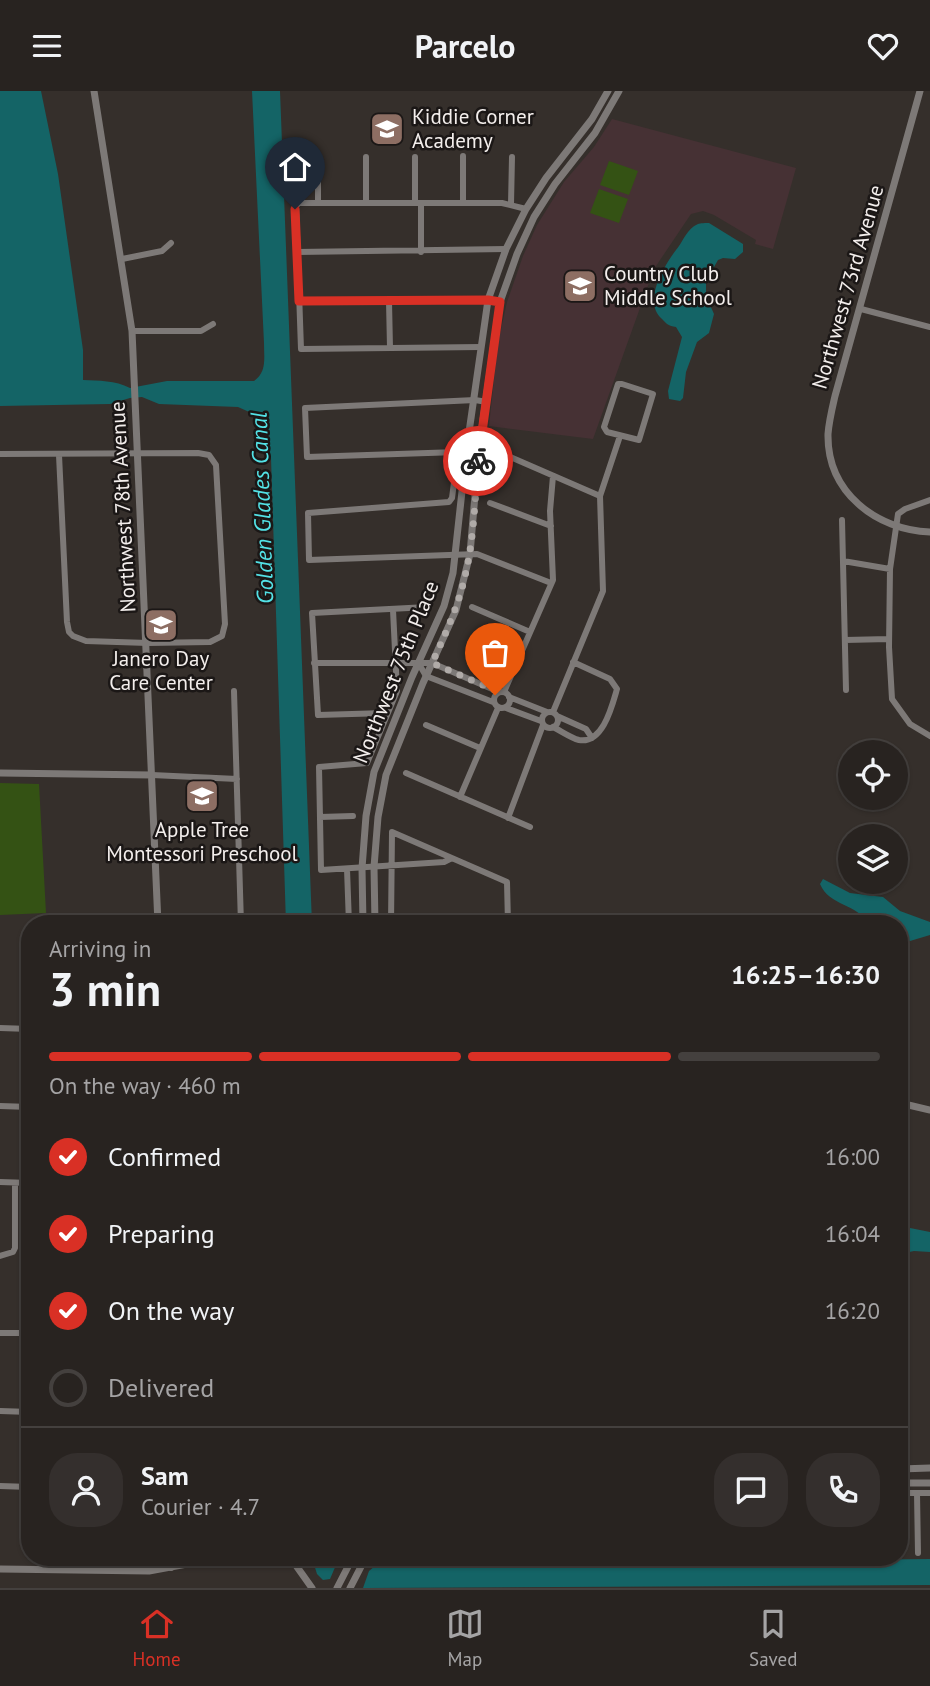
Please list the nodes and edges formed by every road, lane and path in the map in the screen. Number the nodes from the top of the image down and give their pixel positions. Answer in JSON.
{"nodes":[{"id":1,"x":94,"y":91,"type":"edge"},
{"id":2,"x":608,"y":91,"type":"edge"},
{"id":3,"x":619,"y":91,"type":"edge"},
{"id":4,"x":920,"y":91,"type":"edge"},
{"id":5,"x":463,"y":156,"type":"dead end"},
{"id":6,"x":318,"y":157,"type":"dead end"},
{"id":7,"x":366,"y":157,"type":"dead end"},
{"id":8,"x":415,"y":157,"type":"dead end"},
{"id":9,"x":512,"y":157,"type":"dead end"},
{"id":10,"x":366,"y":203,"type":"junction"},
{"id":11,"x":418,"y":203,"type":"junction"},
{"id":12,"x":463,"y":203,"type":"junction"},
{"id":13,"x":317,"y":204,"type":"junction"},
{"id":14,"x":511,"y":204,"type":"junction"},
{"id":15,"x":526,"y":209,"type":"junction"},
{"id":16,"x":171,"y":243,"type":"dead end"},
{"id":17,"x":506,"y":249,"type":"junction"},
{"id":18,"x":297,"y":252,"type":"junction"},
{"id":19,"x":421,"y":252,"type":"junction"},
{"id":20,"x":122,"y":259,"type":"junction"},
{"id":21,"x":389,"y":300,"type":"junction"},
{"id":22,"x":488,"y":300,"type":"junction"},
{"id":23,"x":299,"y":301,"type":"junction"},
{"id":24,"x":500,"y":302,"type":"junction"},
{"id":25,"x":861,"y":309,"type":"junction"},
{"id":26,"x":213,"y":324,"type":"dead end"},
{"id":27,"x":930,"y":327,"type":"edge"},
{"id":28,"x":132,"y":331,"type":"junction"},
{"id":29,"x":481,"y":347,"type":"junction"},
{"id":30,"x":390,"y":348,"type":"junction"},
{"id":31,"x":475,"y":400,"type":"junction"},
{"id":32,"x":487,"y":402,"type":"junction"},
{"id":33,"x":620,"y":436,"type":"junction"},
{"id":34,"x":479,"y":448,"type":"junction"},
{"id":35,"x":0,"y":454,"type":"edge"},
{"id":36,"x":138,"y":454,"type":"junction"},
{"id":37,"x":59,"y":455,"type":"junction"},
{"id":38,"x":553,"y":476,"type":"junction"},
{"id":39,"x":600,"y":496,"type":"junction"},
{"id":40,"x":930,"y":500,"type":"edge"},
{"id":41,"x":490,"y":503,"type":"dead end"},
{"id":42,"x":842,"y":520,"type":"dead end"},
{"id":43,"x":551,"y":526,"type":"junction"},
{"id":44,"x":895,"y":527,"type":"junction"},
{"id":45,"x":930,"y":532,"type":"edge"},
{"id":46,"x":470,"y":554,"type":"junction"},
{"id":47,"x":456,"y":555,"type":"junction"},
{"id":48,"x":843,"y":561,"type":"junction"},
{"id":49,"x":890,"y":569,"type":"junction"},
{"id":50,"x":551,"y":583,"type":"junction"},
{"id":51,"x":428,"y":607,"type":"dead end"},
{"id":52,"x":472,"y":607,"type":"dead end"},
{"id":53,"x":393,"y":610,"type":"junction"},
{"id":54,"x":530,"y":632,"type":"junction"},
{"id":55,"x":889,"y":639,"type":"junction"},
{"id":56,"x":845,"y":640,"type":"junction"},
{"id":57,"x":148,"y":643,"type":"junction"},
{"id":58,"x":396,"y":662,"type":"junction"},
{"id":59,"x":573,"y":662,"type":"junction"},
{"id":60,"x":314,"y":663,"type":"junction"},
{"id":61,"x":432,"y":663,"type":"junction"},
{"id":62,"x":419,"y":664,"type":"junction"},
{"id":63,"x":426,"y":676,"type":"junction"},
{"id":64,"x":846,"y":690,"type":"dead end"},
{"id":65,"x":234,"y":691,"type":"dead end"},
{"id":66,"x":504,"y":694,"type":"junction"},
{"id":67,"x":499,"y":706,"type":"junction"},
{"id":68,"x":386,"y":713,"type":"junction"},
{"id":69,"x":552,"y":714,"type":"junction"},
{"id":70,"x":542,"y":723,"type":"junction"},
{"id":71,"x":426,"y":725,"type":"dead end"},
{"id":72,"x":553,"y":727,"type":"junction"},
{"id":73,"x":928,"y":735,"type":"edge"},
{"id":74,"x":592,"y":738,"type":"junction"},
{"id":75,"x":480,"y":748,"type":"junction"},
{"id":76,"x":0,"y":773,"type":"edge"},
{"id":77,"x":405,"y":773,"type":"dead end"},
{"id":78,"x":152,"y":775,"type":"junction"},
{"id":79,"x":237,"y":779,"type":"junction"},
{"id":80,"x":460,"y":797,"type":"junction"},
{"id":81,"x":320,"y":817,"type":"junction"},
{"id":82,"x":353,"y":817,"type":"dead end"},
{"id":83,"x":508,"y":818,"type":"junction"},
{"id":84,"x":530,"y":827,"type":"dead end"},
{"id":85,"x":450,"y":859,"type":"junction"},
{"id":86,"x":390,"y":866,"type":"junction"},
{"id":87,"x":374,"y":867,"type":"junction"},
{"id":88,"x":362,"y":868,"type":"junction"},
{"id":89,"x":347,"y":869,"type":"junction"},
{"id":90,"x":158,"y":915,"type":"edge"},
{"id":91,"x":241,"y":915,"type":"edge"},
{"id":92,"x":349,"y":915,"type":"edge"},
{"id":93,"x":363,"y":915,"type":"edge"},
{"id":94,"x":375,"y":915,"type":"edge"},
{"id":95,"x":391,"y":915,"type":"edge"},
{"id":96,"x":508,"y":915,"type":"edge"},
{"id":97,"x":0,"y":1028,"type":"edge"},
{"id":98,"x":21,"y":1029,"type":"edge"},
{"id":99,"x":908,"y":1105,"type":"edge"},
{"id":100,"x":0,"y":1106,"type":"edge"},
{"id":101,"x":21,"y":1107,"type":"edge"},
{"id":102,"x":930,"y":1110,"type":"edge"},
{"id":103,"x":0,"y":1182,"type":"edge"},
{"id":104,"x":15,"y":1183,"type":"junction"},
{"id":105,"x":21,"y":1183,"type":"edge"},
{"id":106,"x":0,"y":1256,"type":"edge"},
{"id":107,"x":0,"y":1333,"type":"edge"},
{"id":108,"x":21,"y":1333,"type":"edge"},
{"id":109,"x":0,"y":1412,"type":"edge"},
{"id":110,"x":21,"y":1412,"type":"edge"},
{"id":111,"x":930,"y":1468,"type":"edge"},
{"id":112,"x":908,"y":1469,"type":"edge"},
{"id":113,"x":908,"y":1483,"type":"edge"},
{"id":114,"x":930,"y":1483,"type":"edge"},
{"id":115,"x":0,"y":1486,"type":"edge"},
{"id":116,"x":21,"y":1487,"type":"edge"},
{"id":117,"x":908,"y":1493,"type":"edge"},
{"id":118,"x":917,"y":1493,"type":"junction"},
{"id":119,"x":930,"y":1493,"type":"edge"},
{"id":120,"x":918,"y":1553,"type":"dead end"},
{"id":121,"x":181,"y":1566,"type":"edge"},
{"id":122,"x":296,"y":1566,"type":"edge"},
{"id":123,"x":348,"y":1566,"type":"edge"},
{"id":124,"x":361,"y":1566,"type":"edge"},
{"id":125,"x":171,"y":1568,"type":"joint"},
{"id":126,"x":0,"y":1569,"type":"edge"},
{"id":127,"x":310,"y":1587,"type":"edge"},
{"id":128,"x":337,"y":1588,"type":"edge"},
{"id":129,"x":350,"y":1588,"type":"edge"}],
"edges":[{"from":1,"to":20,"type":"street","name":"Northwest 78th Avenue"},
{"from":2,"to":15,"type":"street","name":"Northwest 75th Place"},
{"from":3,"to":24,"type":"street","name":"Northwest 75th Place"},
{"from":4,"to":25,"type":"street","name":"Northwest 73rd Avenue"},
{"from":5,"to":12,"type":"street"},
{"from":6,"to":13,"type":"street"},
{"from":7,"to":10,"type":"street"},
{"from":8,"to":11,"type":"street"},
{"from":9,"to":14,"type":"street"},
{"from":10,"to":11,"type":"street"},
{"from":10,"to":13,"type":"street"},
{"from":11,"to":12,"type":"street"},
{"from":11,"to":19,"type":"street"},
{"from":12,"to":14,"type":"street"},
{"from":13,"to":18,"type":"street"},
{"from":14,"to":15,"type":"street"},
{"from":15,"to":17,"type":"street","name":"Northwest 75th Place"},
{"from":16,"to":20,"type":"street"},
{"from":17,"to":19,"type":"street"},
{"from":17,"to":22,"type":"street","name":"Northwest 75th Place"},
{"from":18,"to":19,"type":"street"},
{"from":18,"to":23,"type":"street"},
{"from":20,"to":28,"type":"street","name":"Northwest 78th Avenue"},
{"from":21,"to":22,"type":"street"},
{"from":21,"to":23,"type":"street"},
{"from":21,"to":30,"type":"street"},
{"from":22,"to":24,"type":"street"},
{"from":22,"to":29,"type":"street","name":"Northwest 75th Place"},
{"from":23,"to":30,"type":"street"},
{"from":24,"to":32,"type":"street","name":"Northwest 75th Place"},
{"from":25,"to":27,"type":"street"},
{"from":25,"to":44,"type":"street","name":"Northwest 73rd Avenue"},
{"from":26,"to":28,"type":"street"},
{"from":28,"to":36,"type":"street","name":"Northwest 78th Avenue"},
{"from":29,"to":30,"type":"street"},
{"from":29,"to":31,"type":"street","name":"Northwest 75th Place"},
{"from":31,"to":32,"type":"street"},
{"from":31,"to":47,"type":"street","name":"Northwest 75th Place"},
{"from":31,"to":47,"type":"street"},
{"from":32,"to":34,"type":"street","name":"Northwest 75th Place"},
{"from":33,"to":33,"type":"street"},
{"from":33,"to":39,"type":"street"},
{"from":34,"to":38,"type":"street"},
{"from":34,"to":46,"type":"street","name":"Northwest 75th Place"},
{"from":35,"to":37,"type":"street"},
{"from":36,"to":37,"type":"street"},
{"from":36,"to":57,"type":"street","name":"Northwest 78th Avenue"},
{"from":36,"to":57,"type":"street"},
{"from":37,"to":57,"type":"street"},
{"from":38,"to":39,"type":"street"},
{"from":38,"to":43,"type":"street"},
{"from":39,"to":59,"type":"street"},
{"from":40,"to":44,"type":"street"},
{"from":41,"to":43,"type":"street"},
{"from":42,"to":48,"type":"street"},
{"from":43,"to":50,"type":"street"},
{"from":44,"to":45,"type":"street"},
{"from":44,"to":49,"type":"street"},
{"from":46,"to":47,"type":"street"},
{"from":46,"to":50,"type":"street"},
{"from":46,"to":61,"type":"street","name":"Northwest 75th Place"},
{"from":47,"to":62,"type":"street","name":"Northwest 75th Place"},
{"from":48,"to":49,"type":"street"},
{"from":48,"to":56,"type":"street"},
{"from":49,"to":55,"type":"street"},
{"from":50,"to":54,"type":"street"},
{"from":51,"to":53,"type":"street"},
{"from":52,"to":54,"type":"street"},
{"from":53,"to":58,"type":"street"},
{"from":53,"to":60,"type":"street"},
{"from":54,"to":66,"type":"street"},
{"from":55,"to":56,"type":"street"},
{"from":55,"to":73,"type":"street"},
{"from":56,"to":64,"type":"street"},
{"from":57,"to":78,"type":"street","name":"Northwest 78th Avenue"},
{"from":58,"to":60,"type":"street"},
{"from":58,"to":62,"type":"street"},
{"from":58,"to":68,"type":"street"},
{"from":59,"to":69,"type":"street"},
{"from":59,"to":74,"type":"street"},
{"from":60,"to":68,"type":"street"},
{"from":61,"to":62,"type":"street"},
{"from":61,"to":63,"type":"street","name":"Northwest 75th Place"},
{"from":61,"to":66,"type":"street"},
{"from":62,"to":63,"type":"street"},
{"from":62,"to":88,"type":"street","name":"Northwest 75th Place"},
{"from":63,"to":67,"type":"street"},
{"from":63,"to":87,"type":"street","name":"Northwest 75th Place"},
{"from":65,"to":79,"type":"street"},
{"from":66,"to":67,"type":"street"},
{"from":66,"to":67,"type":"street"},
{"from":66,"to":69,"type":"street"},
{"from":67,"to":70,"type":"street"},
{"from":67,"to":75,"type":"street"},
{"from":68,"to":81,"type":"street"},
{"from":69,"to":70,"type":"street"},
{"from":69,"to":72,"type":"street"},
{"from":69,"to":74,"type":"street"},
{"from":70,"to":72,"type":"street"},
{"from":70,"to":83,"type":"street"},
{"from":71,"to":75,"type":"street"},
{"from":72,"to":74,"type":"street"},
{"from":75,"to":80,"type":"street"},
{"from":76,"to":78,"type":"street"},
{"from":77,"to":80,"type":"street"},
{"from":78,"to":79,"type":"street"},
{"from":78,"to":90,"type":"street","name":"Northwest 78th Avenue"},
{"from":79,"to":91,"type":"street"},
{"from":80,"to":83,"type":"street"},
{"from":81,"to":82,"type":"street"},
{"from":81,"to":89,"type":"street"},
{"from":83,"to":84,"type":"street"},
{"from":85,"to":86,"type":"street"},
{"from":85,"to":86,"type":"street"},
{"from":85,"to":96,"type":"street"},
{"from":86,"to":87,"type":"street"},
{"from":86,"to":95,"type":"street"},
{"from":87,"to":88,"type":"street"},
{"from":87,"to":94,"type":"street","name":"Northwest 75th Place"},
{"from":88,"to":89,"type":"street"},
{"from":88,"to":93,"type":"street","name":"Northwest 75th Place"},
{"from":89,"to":92,"type":"street"},
{"from":97,"to":98,"type":"street"},
{"from":99,"to":102,"type":"street"},
{"from":100,"to":101,"type":"street"},
{"from":103,"to":104,"type":"street"},
{"from":104,"to":105,"type":"street"},
{"from":104,"to":106,"type":"street"},
{"from":107,"to":108,"type":"street"},
{"from":109,"to":110,"type":"street"},
{"from":111,"to":112,"type":"street"},
{"from":113,"to":114,"type":"street"},
{"from":115,"to":116,"type":"street"},
{"from":117,"to":118,"type":"street"},
{"from":118,"to":119,"type":"street"},
{"from":118,"to":120,"type":"street"},
{"from":121,"to":125,"type":"street"},
{"from":122,"to":127,"type":"street"},
{"from":123,"to":128,"type":"street"},
{"from":124,"to":129,"type":"street"},
{"from":125,"to":126,"type":"street"}]}
